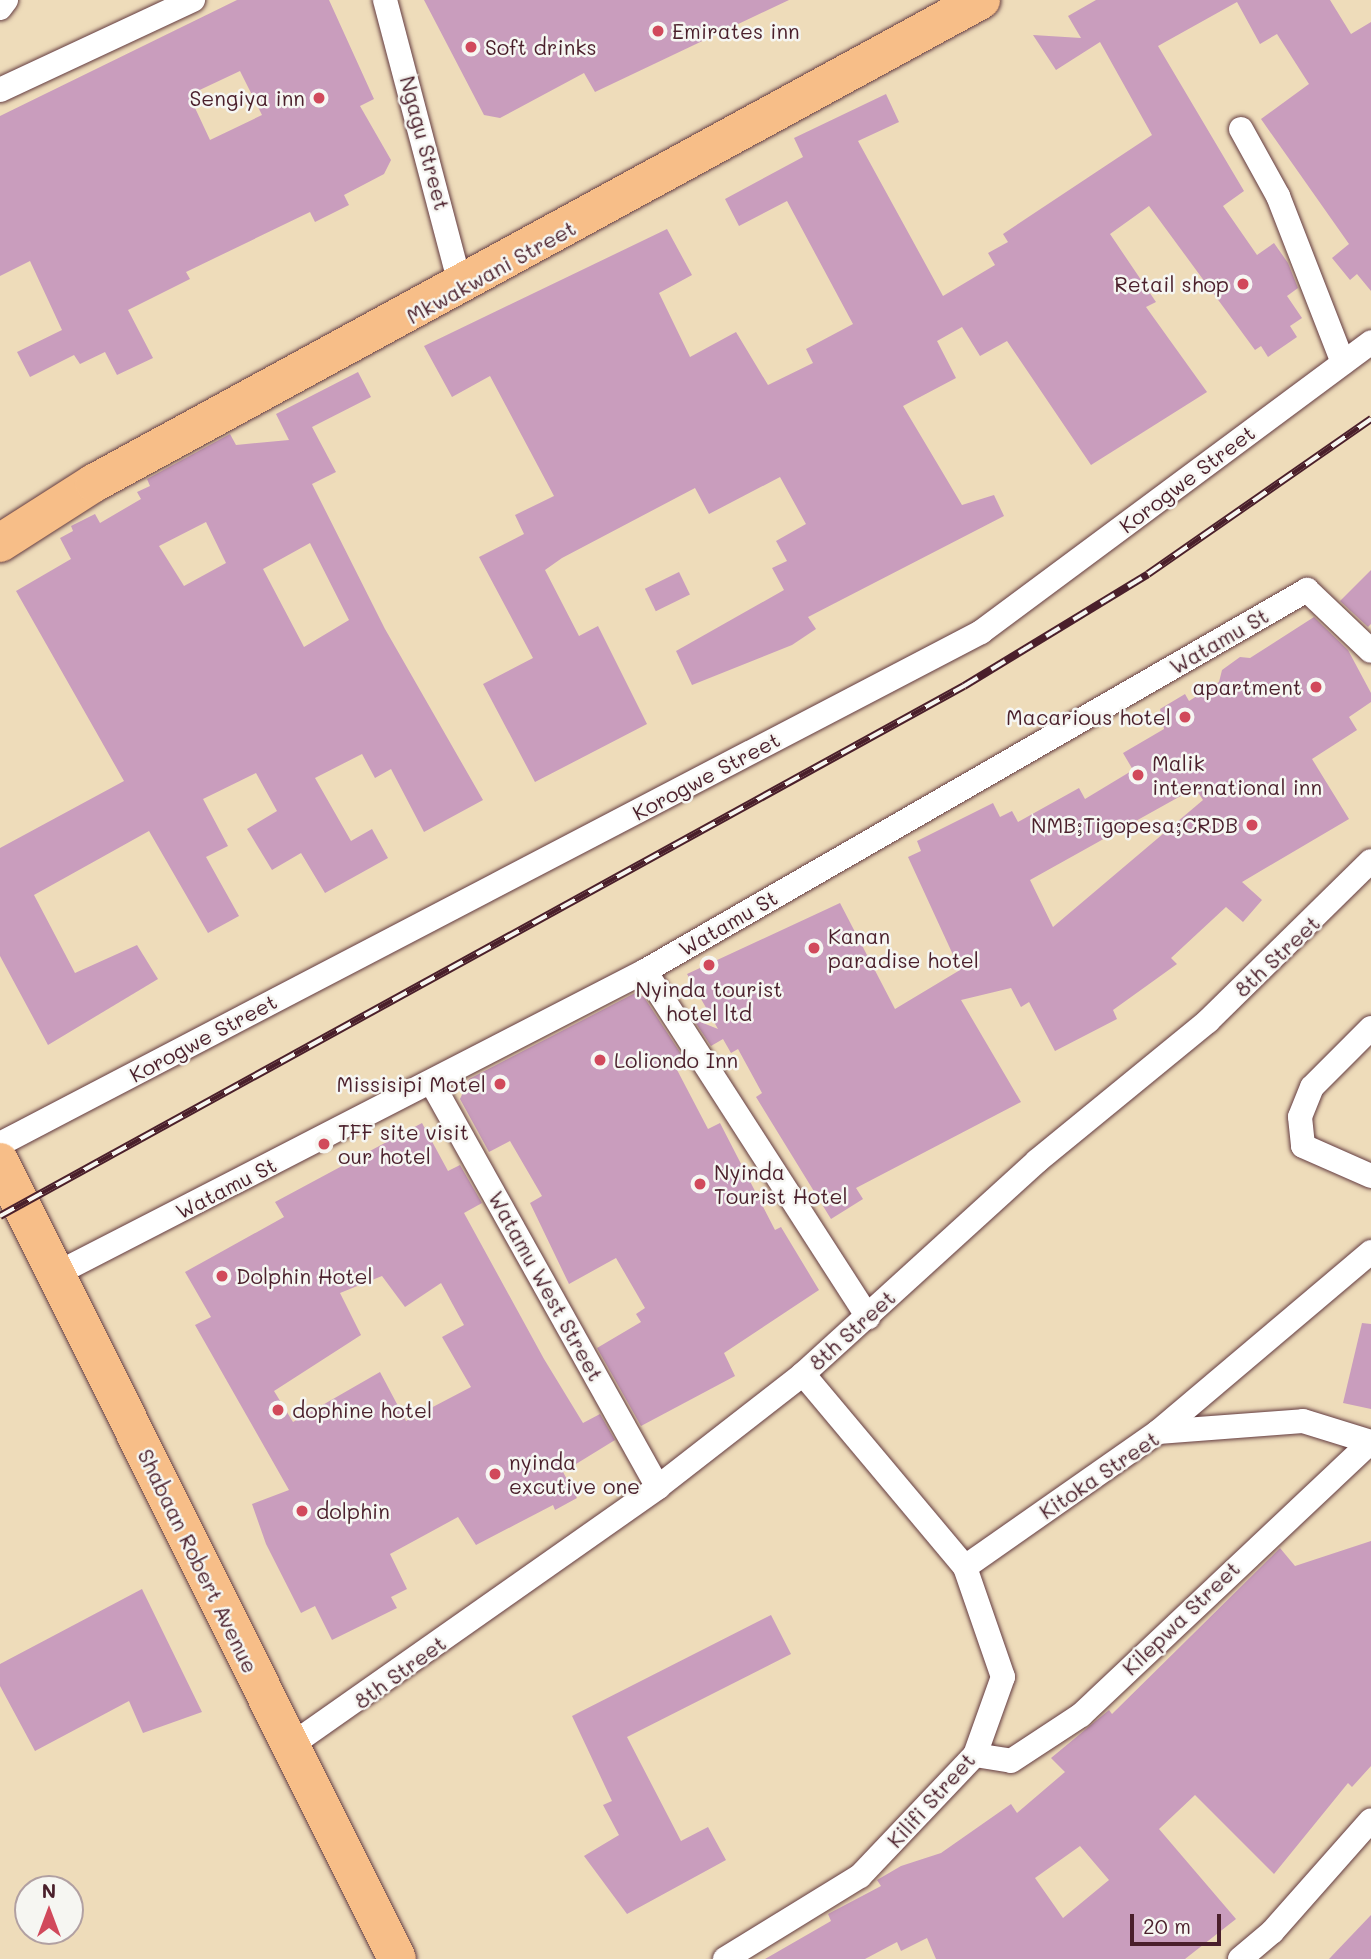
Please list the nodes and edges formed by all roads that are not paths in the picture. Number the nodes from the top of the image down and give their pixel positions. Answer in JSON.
{"nodes":[{"id":1,"x":6,"y":0,"type":"edge"},
{"id":2,"x":193,"y":0,"type":"edge"},
{"id":3,"x":385,"y":0,"type":"edge"},
{"id":4,"x":981,"y":0,"type":"edge"},
{"id":5,"x":0,"y":8,"type":"edge"},
{"id":6,"x":0,"y":90,"type":"edge"},
{"id":7,"x":1241,"y":130,"type":"dead end"},
{"id":8,"x":461,"y":288,"type":"junction"},
{"id":9,"x":1371,"y":342,"type":"edge"},
{"id":10,"x":1343,"y":363,"type":"junction"},
{"id":11,"x":0,"y":543,"type":"edge"},
{"id":12,"x":1371,"y":651,"type":"edge"},
{"id":13,"x":1371,"y":861,"type":"edge"},
{"id":14,"x":645,"y":971,"type":"junction"},
{"id":15,"x":1371,"y":1028,"type":"edge"},
{"id":16,"x":433,"y":1085,"type":"junction"},
{"id":17,"x":0,"y":1144,"type":"edge"},
{"id":18,"x":0,"y":1162,"type":"edge"},
{"id":19,"x":1371,"y":1176,"type":"edge"},
{"id":20,"x":1371,"y":1252,"type":"edge"},
{"id":21,"x":57,"y":1274,"type":"junction"},
{"id":22,"x":868,"y":1317,"type":"junction"},
{"id":23,"x":803,"y":1374,"type":"junction"},
{"id":24,"x":1158,"y":1432,"type":"junction"},
{"id":25,"x":1371,"y":1442,"type":"edge"},
{"id":26,"x":658,"y":1487,"type":"junction"},
{"id":27,"x":965,"y":1567,"type":"junction"},
{"id":28,"x":290,"y":1746,"type":"junction"},
{"id":29,"x":975,"y":1755,"type":"junction"},
{"id":30,"x":1371,"y":1820,"type":"edge"},
{"id":31,"x":397,"y":1959,"type":"edge"},
{"id":32,"x":725,"y":1959,"type":"edge"},
{"id":33,"x":1240,"y":1959,"type":"edge"}],
"edges":[{"from":1,"to":5,"type":"street"},
{"from":2,"to":6,"type":"street"},
{"from":3,"to":8,"type":"street","name":"Ngagu Street"},
{"from":4,"to":8,"type":"main road","name":"Mkwakwani Street"},
{"from":7,"to":10,"type":"street"},
{"from":8,"to":11,"type":"main road","name":"Mkwakwani Street"},
{"from":9,"to":10,"type":"street","name":"Korogwe Street"},
{"from":10,"to":17,"type":"street","name":"Korogwe Street"},
{"from":12,"to":14,"type":"street","name":"Watamu St"},
{"from":13,"to":22,"type":"street","name":"8th Street"},
{"from":14,"to":16,"type":"street","name":"Watamu St"},
{"from":14,"to":22,"type":"street"},
{"from":15,"to":19,"type":"street"},
{"from":16,"to":21,"type":"street","name":"Watamu St"},
{"from":16,"to":26,"type":"street","name":"Watamu West Street"},
{"from":18,"to":21,"type":"main road","name":"Shabaan Robert Avenue"},
{"from":20,"to":24,"type":"street"},
{"from":21,"to":28,"type":"main road","name":"Shabaan Robert Avenue"},
{"from":22,"to":23,"type":"street","name":"8th Street"},
{"from":23,"to":26,"type":"street","name":"8th Street"},
{"from":23,"to":27,"type":"street","name":"Kilifi Street"},
{"from":24,"to":25,"type":"street","name":"Kitoka Street"},
{"from":24,"to":27,"type":"street","name":"Kitoka Street"},
{"from":25,"to":29,"type":"street","name":"Kilepwa Street"},
{"from":26,"to":28,"type":"street","name":"8th Street"},
{"from":27,"to":29,"type":"street","name":"Kilifi Street"},
{"from":28,"to":31,"type":"main road","name":"Shabaan Robert Avenue"},
{"from":29,"to":32,"type":"street","name":"Kilifi Street"},
{"from":30,"to":33,"type":"street"}]}
